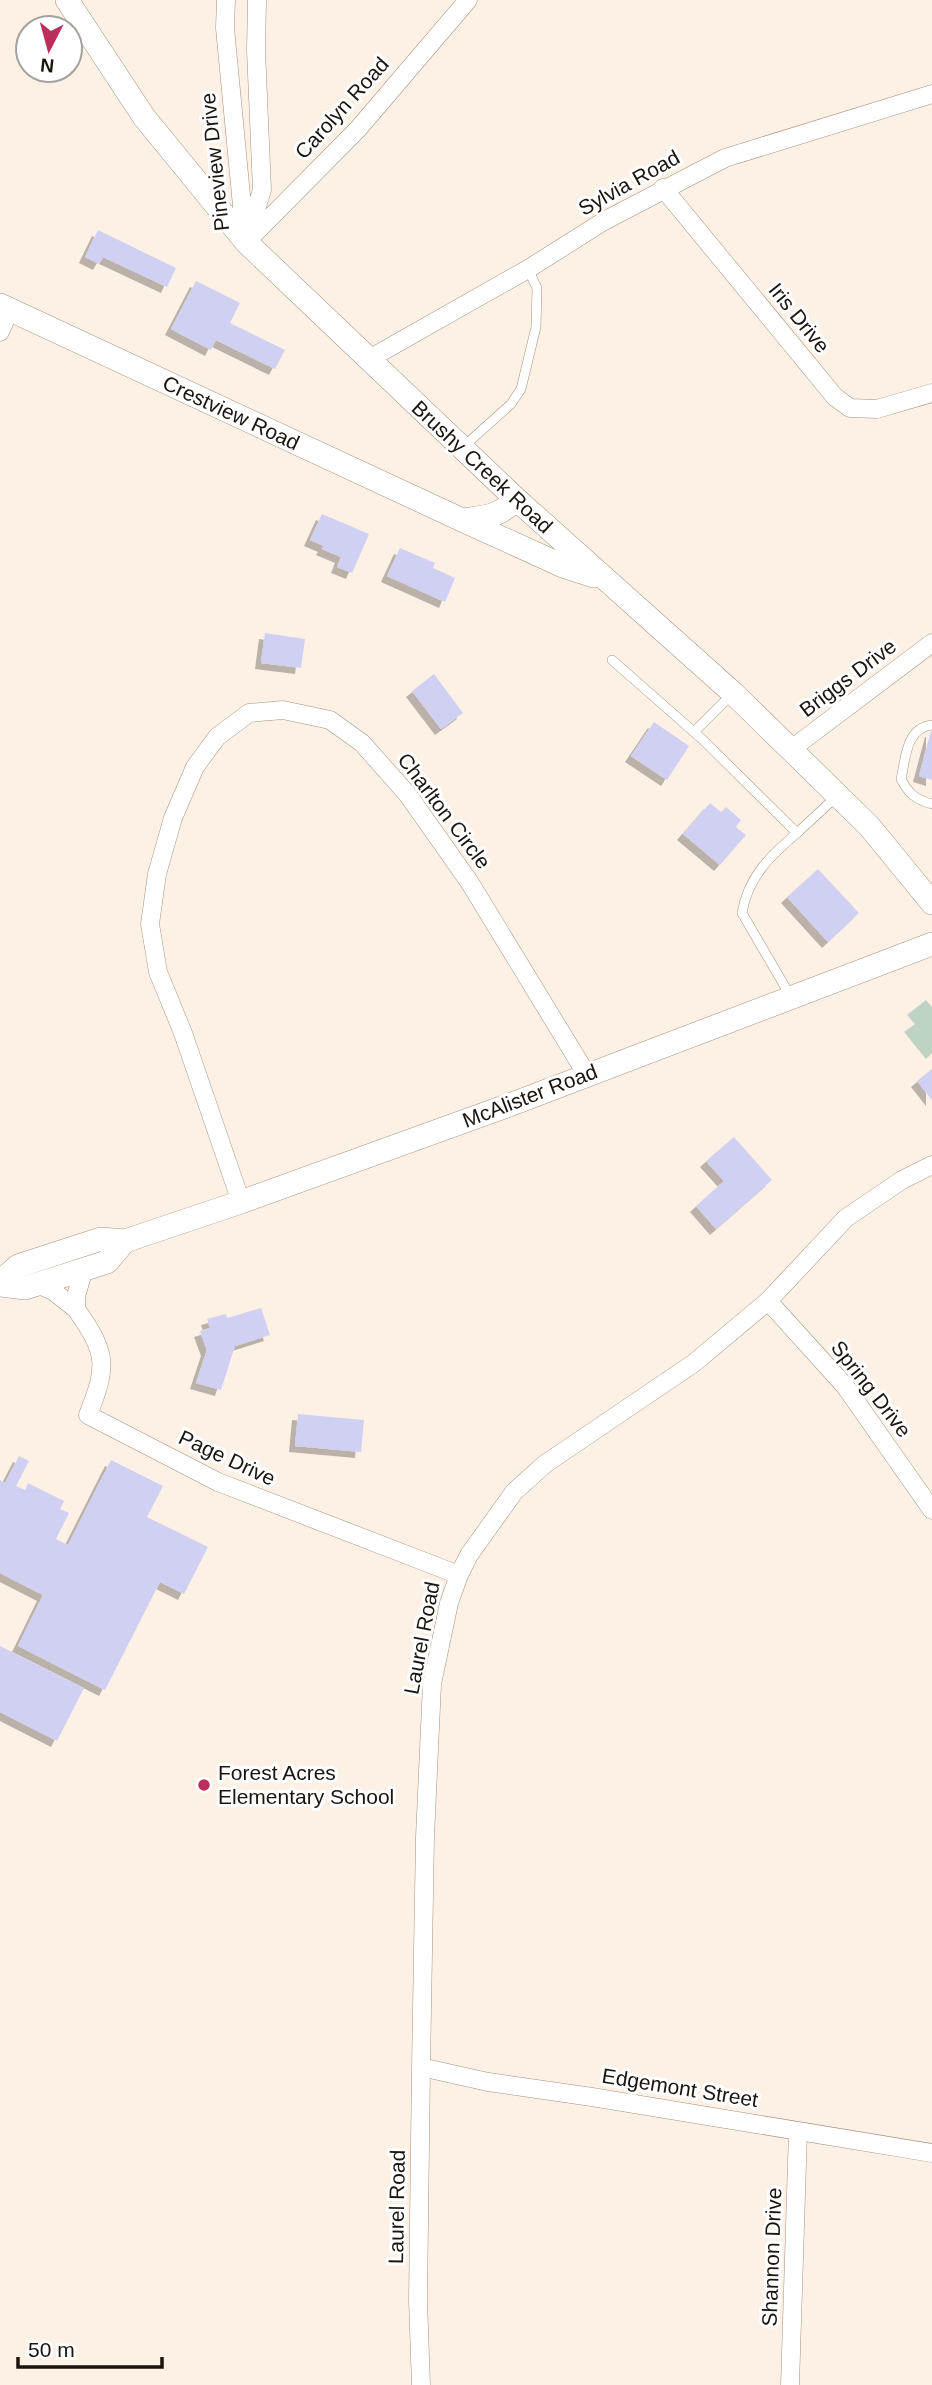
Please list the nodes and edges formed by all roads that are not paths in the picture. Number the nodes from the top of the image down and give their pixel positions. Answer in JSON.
{"nodes":[{"id":1,"x":67,"y":0,"type":"edge"},
{"id":2,"x":226,"y":0,"type":"edge"},
{"id":3,"x":257,"y":0,"type":"edge"},
{"id":4,"x":468,"y":0,"type":"edge"},
{"id":5,"x":932,"y":94,"type":"edge"},
{"id":6,"x":663,"y":188,"type":"junction"},
{"id":7,"x":246,"y":242,"type":"junction"},
{"id":8,"x":528,"y":269,"type":"junction"},
{"id":9,"x":5,"y":307,"type":"edge"},
{"id":10,"x":0,"y":332,"type":"edge"},
{"id":11,"x":369,"y":359,"type":"junction"},
{"id":12,"x":932,"y":393,"type":"edge"},
{"id":13,"x":462,"y":448,"type":"junction"},
{"id":14,"x":516,"y":499,"type":"junction"},
{"id":15,"x":462,"y":520,"type":"junction"},
{"id":16,"x":602,"y":578,"type":"junction"},
{"id":17,"x":932,"y":643,"type":"edge"},
{"id":18,"x":612,"y":660,"type":"dead end"},
{"id":19,"x":733,"y":693,"type":"junction"},
{"id":20,"x":932,"y":725,"type":"edge"},
{"id":21,"x":694,"y":732,"type":"junction"},
{"id":22,"x":790,"y":750,"type":"junction"},
{"id":23,"x":837,"y":795,"type":"junction"},
{"id":24,"x":932,"y":804,"type":"edge"},
{"id":25,"x":797,"y":833,"type":"junction"},
{"id":26,"x":932,"y":904,"type":"edge"},
{"id":27,"x":932,"y":944,"type":"edge"},
{"id":28,"x":791,"y":996,"type":"junction"},
{"id":29,"x":587,"y":1075,"type":"junction"},
{"id":30,"x":932,"y":1165,"type":"edge"},
{"id":31,"x":241,"y":1202,"type":"junction"},
{"id":32,"x":125,"y":1241,"type":"junction"},
{"id":33,"x":84,"y":1269,"type":"junction"},
{"id":34,"x":0,"y":1283,"type":"edge"},
{"id":35,"x":37,"y":1284,"type":"junction"},
{"id":36,"x":768,"y":1301,"type":"junction"},
{"id":37,"x":76,"y":1309,"type":"junction"},
{"id":38,"x":932,"y":1510,"type":"edge"},
{"id":39,"x":459,"y":1575,"type":"junction"},
{"id":40,"x":421,"y":2067,"type":"junction"},
{"id":41,"x":798,"y":2131,"type":"junction"},
{"id":42,"x":932,"y":2153,"type":"edge"},
{"id":43,"x":421,"y":2385,"type":"edge"},
{"id":44,"x":790,"y":2385,"type":"edge"}],
"edges":[{"from":1,"to":7,"type":"street","name":"Brushy Creek Road"},
{"from":2,"to":7,"type":"street","name":"Pineview Drive"},
{"from":3,"to":7,"type":"street","name":"Pineview Drive"},
{"from":4,"to":7,"type":"street","name":"Carolyn Road"},
{"from":5,"to":6,"type":"street","name":"Sylvia Road"},
{"from":6,"to":8,"type":"street","name":"Sylvia Road"},
{"from":6,"to":12,"type":"street","name":"Iris Drive"},
{"from":7,"to":11,"type":"street","name":"Brushy Creek Road"},
{"from":8,"to":11,"type":"street","name":"Sylvia Road"},
{"from":8,"to":13,"type":"lane"},
{"from":9,"to":10,"type":"street"},
{"from":9,"to":15,"type":"street","name":"Crestview Road"},
{"from":11,"to":13,"type":"street","name":"Brushy Creek Road"},
{"from":13,"to":14,"type":"street","name":"Brushy Creek Road"},
{"from":14,"to":15,"type":"street"},
{"from":14,"to":16,"type":"street","name":"Brushy Creek Road"},
{"from":15,"to":16,"type":"street","name":"Crestview Road"},
{"from":16,"to":19,"type":"street","name":"Brushy Creek Road"},
{"from":17,"to":22,"type":"street","name":"Briggs Drive"},
{"from":18,"to":21,"type":"lane"},
{"from":19,"to":21,"type":"lane"},
{"from":19,"to":22,"type":"street","name":"Brushy Creek Road"},
{"from":20,"to":24,"type":"lane"},
{"from":21,"to":25,"type":"lane"},
{"from":22,"to":23,"type":"street","name":"Brushy Creek Road"},
{"from":23,"to":25,"type":"lane"},
{"from":23,"to":26,"type":"street","name":"Brushy Creek Road"},
{"from":25,"to":28,"type":"lane"},
{"from":27,"to":28,"type":"street","name":"McAlister Road"},
{"from":28,"to":29,"type":"street","name":"McAlister Road"},
{"from":29,"to":31,"type":"street","name":"McAlister Road"},
{"from":29,"to":31,"type":"street","name":"Charlton Circle"},
{"from":30,"to":36,"type":"street","name":"Laurel Road"},
{"from":31,"to":32,"type":"street","name":"McAlister Road"},
{"from":32,"to":33,"type":"street","name":"McAlister Road"},
{"from":32,"to":34,"type":"street","name":"McAlister Road"},
{"from":33,"to":35,"type":"street","name":"McAlister Road"},
{"from":33,"to":37,"type":"street"},
{"from":34,"to":35,"type":"street","name":"McAlister Road"},
{"from":35,"to":37,"type":"street","name":"Page Drive"},
{"from":36,"to":38,"type":"street","name":"Spring Drive"},
{"from":36,"to":39,"type":"street","name":"Laurel Road"},
{"from":37,"to":39,"type":"street","name":"Page Drive"},
{"from":39,"to":40,"type":"street","name":"Laurel Road"},
{"from":40,"to":41,"type":"street","name":"Edgemont Street"},
{"from":40,"to":43,"type":"street","name":"Laurel Road"},
{"from":41,"to":42,"type":"street","name":"Edgemont Street"},
{"from":41,"to":44,"type":"street","name":"Shannon Drive"}]}
